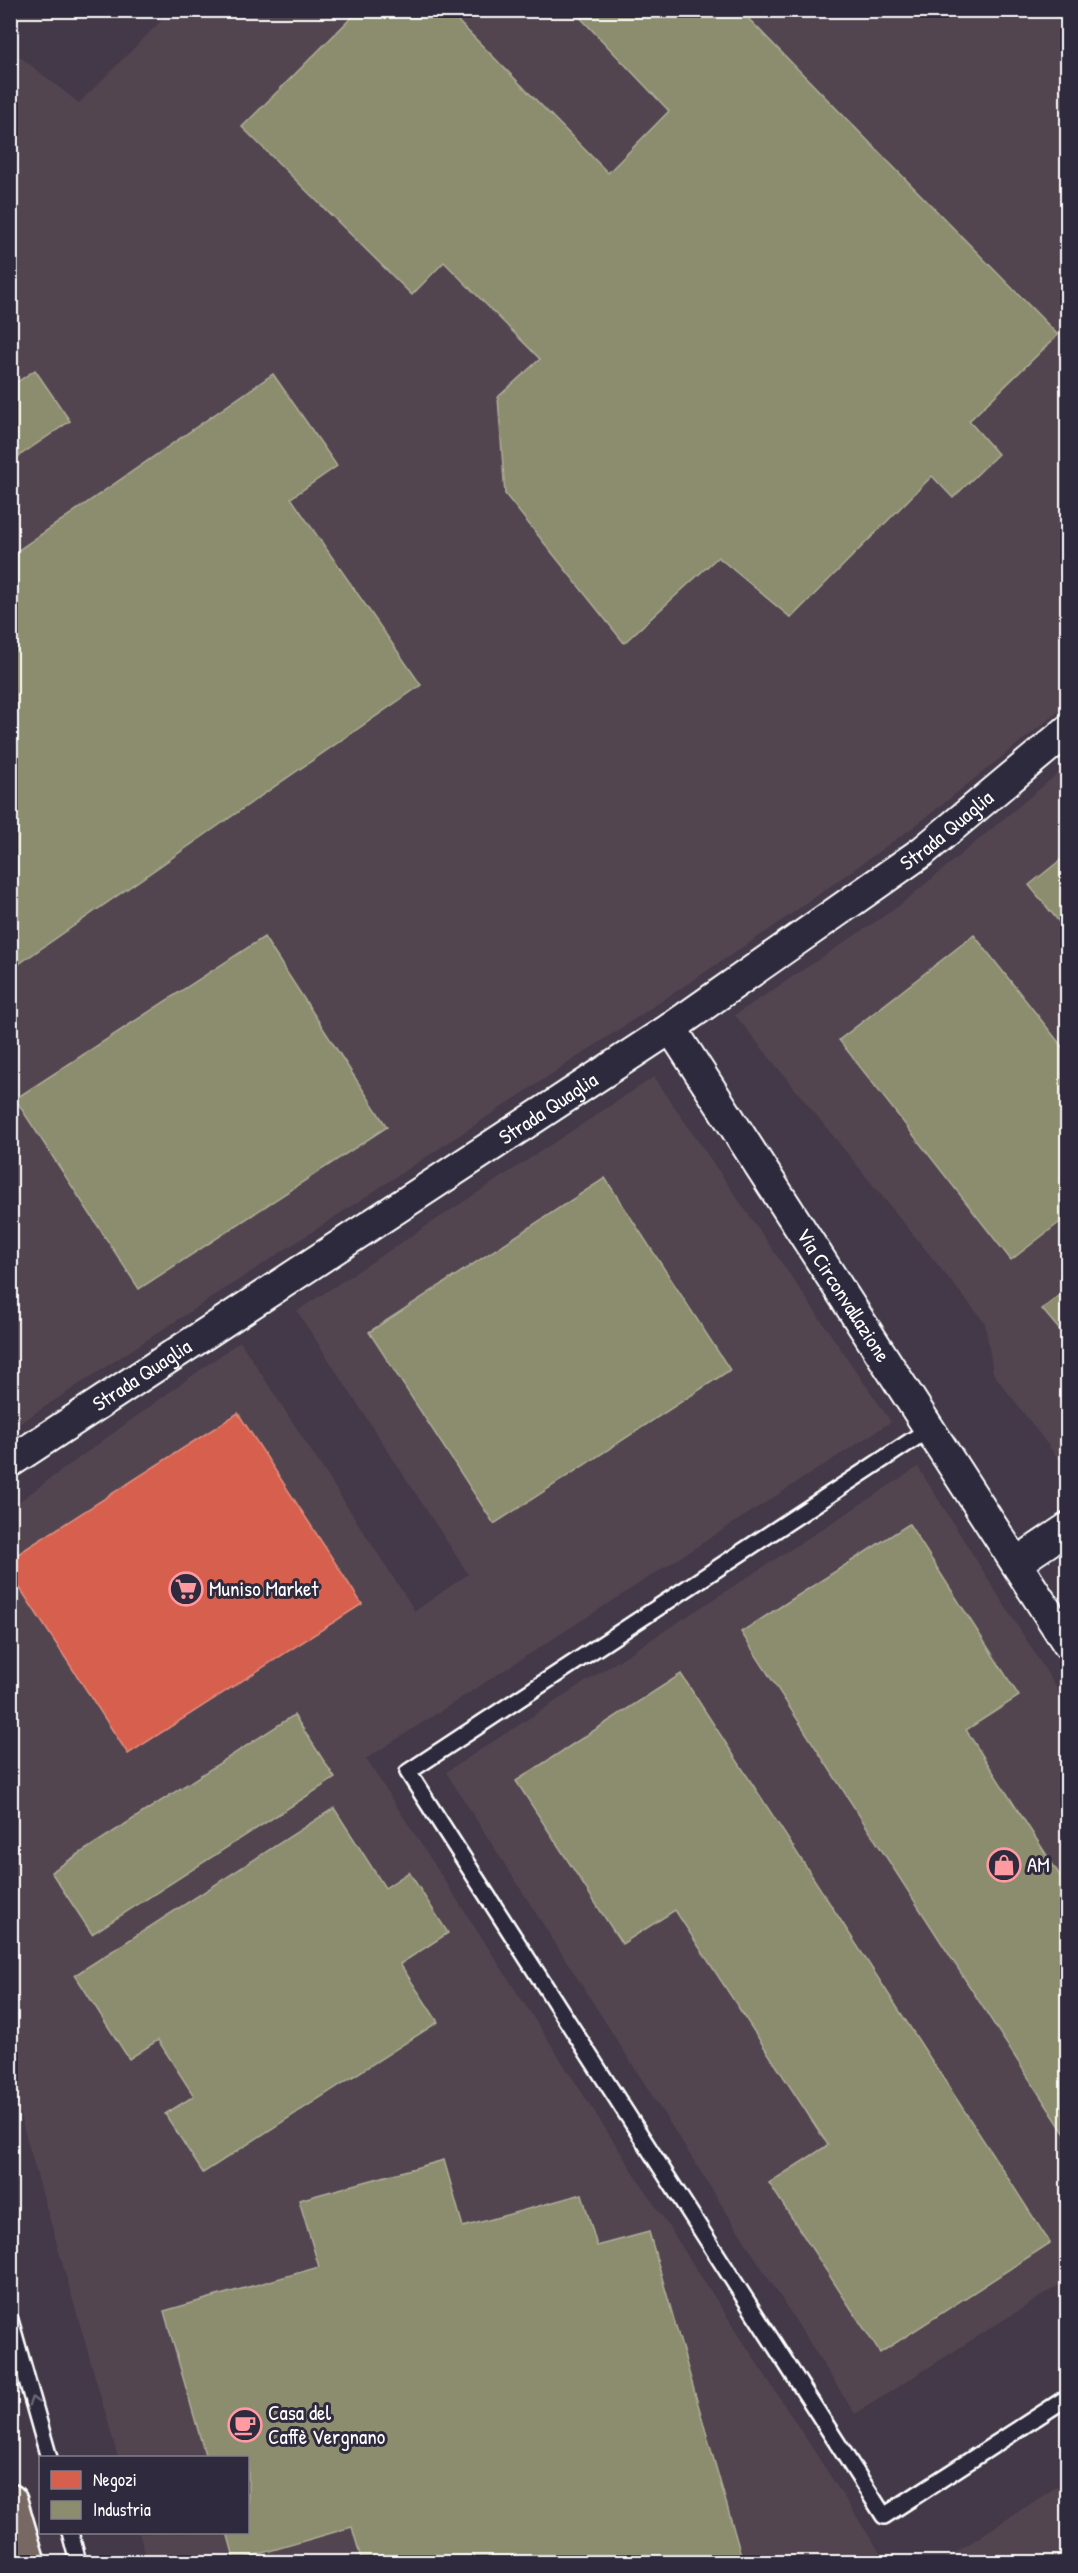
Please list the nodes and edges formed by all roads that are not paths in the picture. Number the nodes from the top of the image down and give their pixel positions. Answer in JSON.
{"nodes":[{"id":1,"x":1068,"y":730,"type":"edge"},
{"id":2,"x":671,"y":1028,"type":"junction"},
{"id":3,"x":929,"y":1429,"type":"junction"},
{"id":4,"x":10,"y":1462,"type":"edge"},
{"id":5,"x":1068,"y":1528,"type":"edge"},
{"id":6,"x":1016,"y":1563,"type":"junction"},
{"id":7,"x":1068,"y":1644,"type":"edge"},
{"id":8,"x":10,"y":2320,"type":"edge"},
{"id":9,"x":1068,"y":2397,"type":"edge"},
{"id":10,"x":49,"y":2456,"type":"edge"},
{"id":11,"x":12,"y":2513,"type":"edge"},
{"id":12,"x":71,"y":2534,"type":"edge"},
{"id":13,"x":28,"y":2562,"type":"edge"},
{"id":14,"x":78,"y":2562,"type":"edge"}],
"edges":[{"from":1,"to":2,"type":"street","name":"Strada Quaglia"},
{"from":2,"to":3,"type":"street","name":"Via Circonvallazione"},
{"from":2,"to":4,"type":"street","name":"Strada Quaglia"},
{"from":3,"to":6,"type":"street","name":"Via Circonvallazione"},
{"from":3,"to":9,"type":"lane"},
{"from":5,"to":6,"type":"street"},
{"from":6,"to":7,"type":"street","name":"Via Circonvallazione"},
{"from":10,"to":8,"type":"lane","one_way":true},
{"from":11,"to":13,"type":"main road"},
{"from":12,"to":14,"type":"lane"}]}
